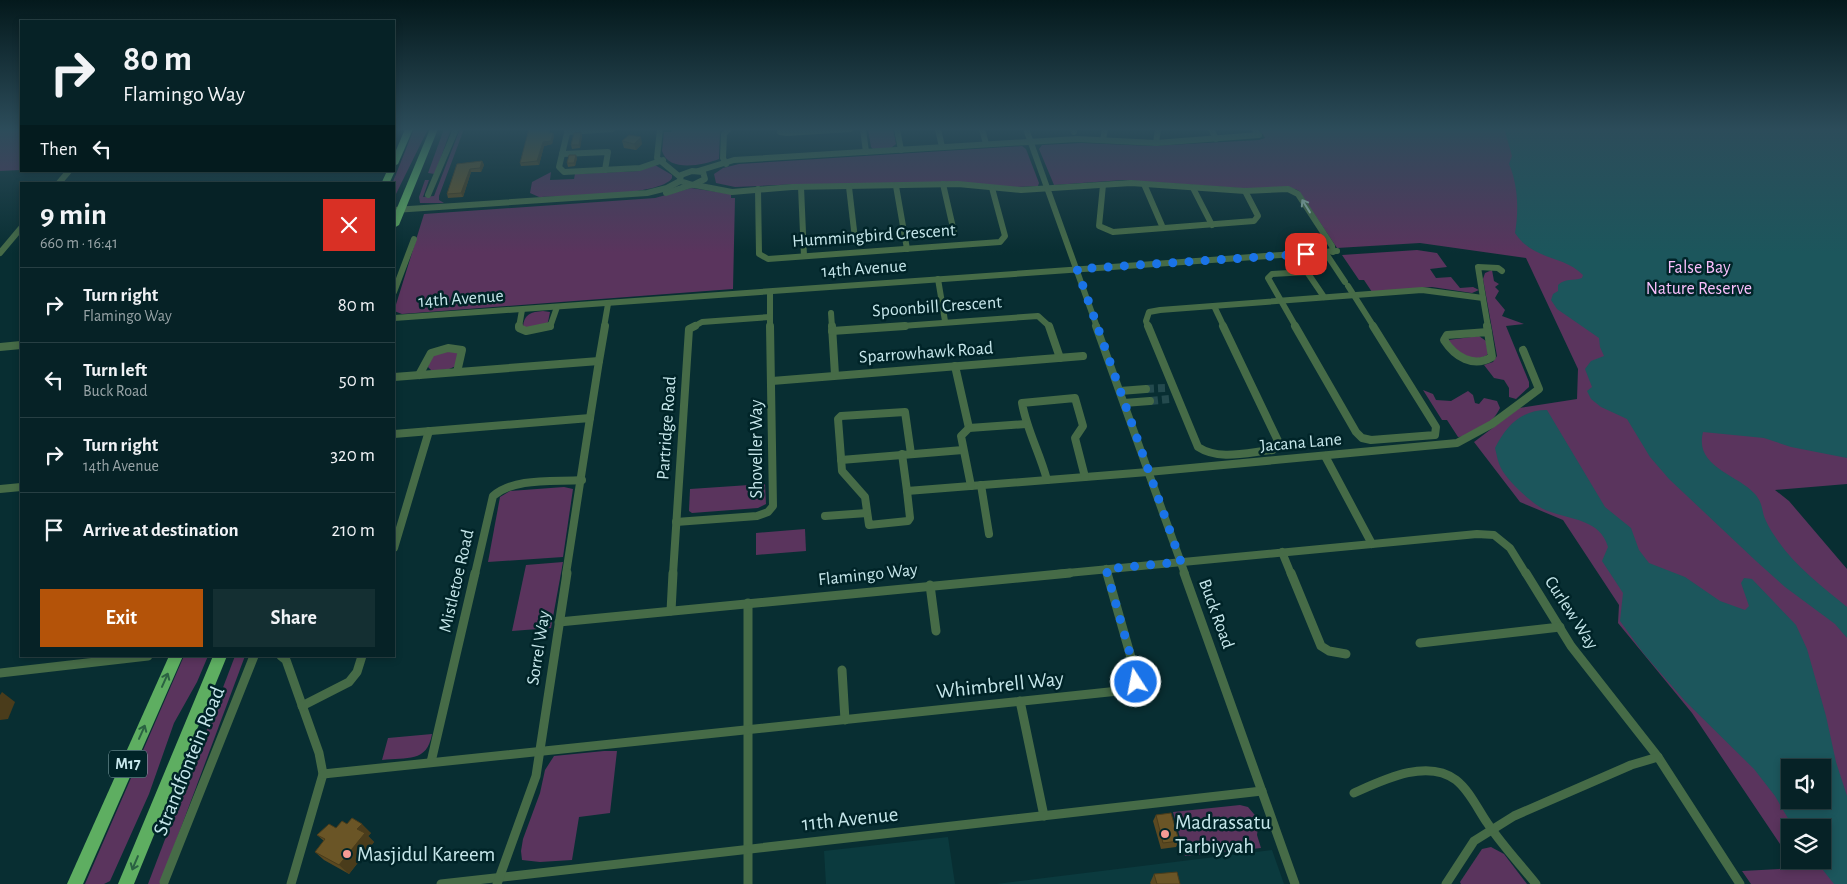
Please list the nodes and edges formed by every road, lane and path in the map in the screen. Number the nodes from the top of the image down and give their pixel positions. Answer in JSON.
{"nodes":[{"id":1,"x":415,"y":170,"type":"edge"},
{"id":2,"x":439,"y":170,"type":"edge"},
{"id":3,"x":561,"y":170,"type":"edge"},
{"id":4,"x":594,"y":170,"type":"edge"},
{"id":5,"x":671,"y":170,"type":"edge"},
{"id":6,"x":713,"y":170,"type":"edge"},
{"id":7,"x":1041,"y":170,"type":"edge"},
{"id":8,"x":690,"y":171,"type":"joint"},
{"id":9,"x":698,"y":171,"type":"joint"},
{"id":10,"x":68,"y":172,"type":"edge"},
{"id":11,"x":706,"y":178,"type":"junction"},
{"id":12,"x":680,"y":179,"type":"junction"},
{"id":13,"x":60,"y":182,"type":"edge"},
{"id":14,"x":944,"y":184,"type":"junction"},
{"id":15,"x":1144,"y":184,"type":"junction"},
{"id":16,"x":693,"y":185,"type":"junction"},
{"id":17,"x":1103,"y":185,"type":"junction"},
{"id":18,"x":896,"y":186,"type":"junction"},
{"id":19,"x":801,"y":187,"type":"junction"},
{"id":20,"x":849,"y":187,"type":"junction"},
{"id":21,"x":992,"y":188,"type":"junction"},
{"id":22,"x":1193,"y":188,"type":"junction"},
{"id":23,"x":758,"y":189,"type":"junction"},
{"id":24,"x":1047,"y":189,"type":"junction"},
{"id":25,"x":743,"y":190,"type":"junction"},
{"id":26,"x":1245,"y":191,"type":"junction"},
{"id":27,"x":428,"y":196,"type":"dead end"},
{"id":28,"x":450,"y":206,"type":"junction"},
{"id":29,"x":397,"y":210,"type":"edge"},
{"id":30,"x":1212,"y":225,"type":"junction"},
{"id":31,"x":1163,"y":228,"type":"junction"},
{"id":32,"x":954,"y":232,"type":"dead end"},
{"id":33,"x":18,"y":235,"type":"edge"},
{"id":34,"x":414,"y":239,"type":"dead end"},
{"id":35,"x":855,"y":239,"type":"dead end"},
{"id":36,"x":907,"y":249,"type":"junction"},
{"id":37,"x":1332,"y":252,"type":"junction"},
{"id":38,"x":0,"y":253,"type":"edge"},
{"id":39,"x":804,"y":256,"type":"junction"},
{"id":40,"x":1470,"y":266,"type":"dead end"},
{"id":41,"x":1478,"y":267,"type":"junction"},
{"id":42,"x":1077,"y":269,"type":"junction"},
{"id":43,"x":1502,"y":272,"type":"dead end"},
{"id":44,"x":938,"y":279,"type":"junction"},
{"id":45,"x":395,"y":289,"type":"edge"},
{"id":46,"x":770,"y":292,"type":"junction"},
{"id":47,"x":1354,"y":295,"type":"junction"},
{"id":48,"x":1324,"y":297,"type":"junction"},
{"id":49,"x":1483,"y":298,"type":"junction"},
{"id":50,"x":1281,"y":301,"type":"junction"},
{"id":51,"x":608,"y":304,"type":"junction"},
{"id":52,"x":1214,"y":306,"type":"junction"},
{"id":53,"x":557,"y":307,"type":"junction"},
{"id":54,"x":522,"y":310,"type":"junction"},
{"id":55,"x":831,"y":313,"type":"dead end"},
{"id":56,"x":395,"y":318,"type":"edge"},
{"id":57,"x":770,"y":318,"type":"junction"},
{"id":58,"x":945,"y":321,"type":"junction"},
{"id":59,"x":832,"y":330,"type":"junction"},
{"id":60,"x":1489,"y":332,"type":"junction"},
{"id":61,"x":20,"y":345,"type":"edge"},
{"id":62,"x":0,"y":347,"type":"edge"},
{"id":63,"x":1523,"y":350,"type":"dead end"},
{"id":64,"x":1083,"y":356,"type":"dead end"},
{"id":65,"x":1060,"y":358,"type":"junction"},
{"id":66,"x":599,"y":361,"type":"junction"},
{"id":67,"x":955,"y":366,"type":"junction"},
{"id":68,"x":457,"y":372,"type":"junction"},
{"id":69,"x":419,"y":375,"type":"junction"},
{"id":70,"x":835,"y":375,"type":"junction"},
{"id":71,"x":395,"y":377,"type":"edge"},
{"id":72,"x":772,"y":381,"type":"junction"},
{"id":73,"x":1174,"y":387,"type":"junction"},
{"id":74,"x":1165,"y":388,"type":"tunnel mouth"},
{"id":75,"x":1146,"y":389,"type":"tunnel mouth"},
{"id":76,"x":1120,"y":391,"type":"junction"},
{"id":77,"x":1178,"y":398,"type":"junction"},
{"id":78,"x":1169,"y":399,"type":"tunnel mouth"},
{"id":79,"x":1150,"y":400,"type":"tunnel mouth"},
{"id":80,"x":1124,"y":403,"type":"junction"},
{"id":81,"x":590,"y":418,"type":"junction"},
{"id":82,"x":1026,"y":424,"type":"junction"},
{"id":83,"x":969,"y":428,"type":"junction"},
{"id":84,"x":430,"y":431,"type":"junction"},
{"id":85,"x":395,"y":434,"type":"edge"},
{"id":86,"x":963,"y":450,"type":"junction"},
{"id":87,"x":907,"y":454,"type":"junction"},
{"id":88,"x":1325,"y":456,"type":"junction"},
{"id":89,"x":841,"y":460,"type":"junction"},
{"id":90,"x":1148,"y":472,"type":"junction"},
{"id":91,"x":1085,"y":477,"type":"junction"},
{"id":92,"x":582,"y":480,"type":"junction"},
{"id":93,"x":1047,"y":480,"type":"junction"},
{"id":94,"x":981,"y":485,"type":"junction"},
{"id":95,"x":971,"y":486,"type":"junction"},
{"id":96,"x":20,"y":487,"type":"edge"},
{"id":97,"x":0,"y":489,"type":"edge"},
{"id":98,"x":907,"y":491,"type":"junction"},
{"id":99,"x":867,"y":513,"type":"junction"},
{"id":100,"x":825,"y":516,"type":"dead end"},
{"id":101,"x":676,"y":522,"type":"junction"},
{"id":102,"x":989,"y":534,"type":"dead end"},
{"id":103,"x":1372,"y":544,"type":"junction"},
{"id":104,"x":395,"y":545,"type":"edge"},
{"id":105,"x":1282,"y":552,"type":"junction"},
{"id":106,"x":1181,"y":562,"type":"junction"},
{"id":107,"x":1106,"y":569,"type":"junction"},
{"id":108,"x":930,"y":585,"type":"junction"},
{"id":109,"x":748,"y":603,"type":"junction"},
{"id":110,"x":671,"y":611,"type":"junction"},
{"id":111,"x":560,"y":622,"type":"junction"},
{"id":112,"x":1560,"y":627,"type":"junction"},
{"id":113,"x":936,"y":631,"type":"dead end"},
{"id":114,"x":1420,"y":643,"type":"dead end"},
{"id":115,"x":1346,"y":654,"type":"dead end"},
{"id":116,"x":139,"y":657,"type":"edge"},
{"id":117,"x":176,"y":657,"type":"edge"},
{"id":118,"x":220,"y":657,"type":"edge"},
{"id":119,"x":254,"y":657,"type":"edge"},
{"id":120,"x":282,"y":657,"type":"edge"},
{"id":121,"x":362,"y":657,"type":"edge"},
{"id":122,"x":842,"y":670,"type":"dead end"},
{"id":123,"x":0,"y":673,"type":"edge"},
{"id":124,"x":1020,"y":701,"type":"junction"},
{"id":125,"x":302,"y":706,"type":"junction"},
{"id":126,"x":845,"y":720,"type":"junction"},
{"id":127,"x":748,"y":729,"type":"junction"},
{"id":128,"x":539,"y":751,"type":"junction"},
{"id":129,"x":1658,"y":758,"type":"junction"},
{"id":130,"x":431,"y":762,"type":"junction"},
{"id":131,"x":323,"y":774,"type":"junction"},
{"id":132,"x":1262,"y":791,"type":"junction"},
{"id":133,"x":1354,"y":793,"type":"dead end"},
{"id":134,"x":1044,"y":816,"type":"junction"},
{"id":135,"x":1491,"y":830,"type":"junction"},
{"id":136,"x":748,"y":849,"type":"junction"},
{"id":137,"x":498,"y":881,"type":"edge"},
{"id":138,"x":164,"y":882,"type":"dead end"},
{"id":139,"x":75,"y":884,"type":"edge"},
{"id":140,"x":126,"y":884,"type":"edge"},
{"id":141,"x":291,"y":884,"type":"edge"},
{"id":142,"x":442,"y":884,"type":"edge"},
{"id":143,"x":748,"y":884,"type":"edge"},
{"id":144,"x":1295,"y":884,"type":"edge"},
{"id":145,"x":1446,"y":884,"type":"edge"},
{"id":146,"x":1536,"y":884,"type":"edge"},
{"id":147,"x":1740,"y":884,"type":"edge"}],
"edges":[{"from":1,"to":29,"type":"main road"},
{"from":2,"to":27,"type":"street"},
{"from":3,"to":4,"type":"street"},
{"from":5,"to":12,"type":"street"},
{"from":6,"to":11,"type":"street"},
{"from":7,"to":24,"type":"street","name":"Buck Road"},
{"from":8,"to":9,"type":"street"},
{"from":8,"to":12,"type":"street"},
{"from":9,"to":11,"type":"street"},
{"from":10,"to":13,"type":"street"},
{"from":11,"to":16,"type":"street"},
{"from":11,"to":25,"type":"street"},
{"from":12,"to":16,"type":"street"},
{"from":12,"to":28,"type":"street"},
{"from":14,"to":18,"type":"street"},
{"from":14,"to":21,"type":"street"},
{"from":14,"to":32,"type":"street"},
{"from":15,"to":17,"type":"street"},
{"from":15,"to":22,"type":"street"},
{"from":15,"to":31,"type":"street"},
{"from":16,"to":25,"type":"street"},
{"from":16,"to":28,"type":"street"},
{"from":17,"to":24,"type":"street"},
{"from":17,"to":31,"type":"street"},
{"from":18,"to":20,"type":"street"},
{"from":18,"to":36,"type":"street"},
{"from":19,"to":20,"type":"street"},
{"from":19,"to":23,"type":"street"},
{"from":19,"to":39,"type":"street"},
{"from":20,"to":35,"type":"street"},
{"from":21,"to":24,"type":"street"},
{"from":21,"to":36,"type":"street","name":"Hummingbird Crescent"},
{"from":22,"to":26,"type":"street"},
{"from":22,"to":30,"type":"street"},
{"from":23,"to":25,"type":"street"},
{"from":23,"to":39,"type":"street","name":"Hummingbird Crescent"},
{"from":24,"to":42,"type":"street","name":"Buck Road"},
{"from":26,"to":30,"type":"street"},
{"from":37,"to":26,"type":"street","one_way":true},
{"from":28,"to":29,"type":"street"},
{"from":30,"to":31,"type":"street"},
{"from":33,"to":38,"type":"street"},
{"from":34,"to":45,"type":"street"},
{"from":36,"to":39,"type":"street","name":"Hummingbird Crescent"},
{"from":37,"to":42,"type":"street","name":"14th Avenue"},
{"from":37,"to":47,"type":"street"},
{"from":40,"to":41,"type":"street"},
{"from":41,"to":43,"type":"street"},
{"from":41,"to":49,"type":"street"},
{"from":42,"to":44,"type":"street","name":"14th Avenue"},
{"from":42,"to":76,"type":"street","name":"Buck Road"},
{"from":44,"to":46,"type":"street","name":"14th Avenue"},
{"from":44,"to":58,"type":"street"},
{"from":46,"to":51,"type":"street","name":"14th Avenue"},
{"from":46,"to":57,"type":"street","name":"Shoveller Way"},
{"from":47,"to":48,"type":"street"},
{"from":47,"to":49,"type":"street"},
{"from":47,"to":50,"type":"street"},
{"from":48,"to":50,"type":"street"},
{"from":48,"to":50,"type":"street"},
{"from":49,"to":60,"type":"street"},
{"from":50,"to":52,"type":"street"},
{"from":51,"to":53,"type":"street","name":"14th Avenue"},
{"from":51,"to":66,"type":"street","name":"Sorrel Way"},
{"from":52,"to":73,"type":"street"},
{"from":52,"to":77,"type":"street"},
{"from":53,"to":54,"type":"street","name":"14th Avenue"},
{"from":53,"to":54,"type":"street"},
{"from":54,"to":56,"type":"street","name":"14th Avenue"},
{"from":55,"to":59,"type":"street"},
{"from":57,"to":72,"type":"street","name":"Shoveller Way"},
{"from":57,"to":101,"type":"street","name":"Partridge Road"},
{"from":58,"to":59,"type":"street","name":"Spoonbill Crescent"},
{"from":58,"to":65,"type":"street","name":"Spoonbill Crescent"},
{"from":59,"to":70,"type":"street"},
{"from":60,"to":60,"type":"street"},
{"from":61,"to":62,"type":"street"},
{"from":63,"to":88,"type":"street","name":"Jacana Lane"},
{"from":64,"to":65,"type":"street","name":"Sparrowhawk Road"},
{"from":65,"to":67,"type":"street","name":"Sparrowhawk Road"},
{"from":66,"to":68,"type":"street"},
{"from":66,"to":81,"type":"street","name":"Sorrel Way"},
{"from":67,"to":70,"type":"street","name":"Sparrowhawk Road"},
{"from":67,"to":83,"type":"street"},
{"from":68,"to":69,"type":"street"},
{"from":68,"to":69,"type":"street"},
{"from":69,"to":71,"type":"street"},
{"from":70,"to":72,"type":"street","name":"Sparrowhawk Road"},
{"from":72,"to":101,"type":"street","name":"Shoveller Way"},
{"from":73,"to":74,"type":"street"},
{"from":73,"to":77,"type":"street"},
{"from":75,"to":76,"type":"street"},
{"from":76,"to":80,"type":"street","name":"Buck Road"},
{"from":77,"to":78,"type":"street"},
{"from":79,"to":80,"type":"street"},
{"from":80,"to":90,"type":"street","name":"Buck Road"},
{"from":81,"to":84,"type":"street"},
{"from":81,"to":92,"type":"street","name":"Sorrel Way"},
{"from":82,"to":83,"type":"street"},
{"from":82,"to":91,"type":"street"},
{"from":82,"to":93,"type":"street"},
{"from":83,"to":86,"type":"street"},
{"from":84,"to":85,"type":"street"},
{"from":84,"to":104,"type":"street"},
{"from":86,"to":87,"type":"street"},
{"from":86,"to":95,"type":"street"},
{"from":87,"to":89,"type":"street"},
{"from":87,"to":89,"type":"street"},
{"from":87,"to":98,"type":"street"},
{"from":88,"to":90,"type":"street","name":"Jacana Lane"},
{"from":88,"to":103,"type":"street"},
{"from":89,"to":99,"type":"street"},
{"from":90,"to":91,"type":"street","name":"Jacana Lane"},
{"from":90,"to":106,"type":"street","name":"Buck Road"},
{"from":91,"to":93,"type":"street","name":"Jacana Lane"},
{"from":92,"to":111,"type":"street","name":"Sorrel Way"},
{"from":92,"to":130,"type":"street","name":"Mistletoe Road"},
{"from":93,"to":94,"type":"street","name":"Jacana Lane"},
{"from":94,"to":95,"type":"street","name":"Jacana Lane"},
{"from":94,"to":102,"type":"street"},
{"from":95,"to":98,"type":"street","name":"Jacana Lane"},
{"from":96,"to":97,"type":"street"},
{"from":98,"to":99,"type":"street"},
{"from":99,"to":100,"type":"street"},
{"from":101,"to":110,"type":"street","name":"Partridge Road"},
{"from":103,"to":105,"type":"street","name":"Curlew Way"},
{"from":103,"to":112,"type":"street","name":"Curlew Way"},
{"from":105,"to":106,"type":"street","name":"Curlew Way"},
{"from":105,"to":115,"type":"street"},
{"from":106,"to":107,"type":"street","name":"Flamingo Way"},
{"from":106,"to":132,"type":"street","name":"Buck Road"},
{"from":107,"to":108,"type":"street","name":"Flamingo Way"},
{"from":107,"to":124,"type":"street","name":"Whimbrell Way"},
{"from":108,"to":109,"type":"street","name":"Flamingo Way"},
{"from":108,"to":113,"type":"street"},
{"from":109,"to":110,"type":"street","name":"Flamingo Way"},
{"from":109,"to":127,"type":"street"},
{"from":110,"to":111,"type":"street","name":"Flamingo Way"},
{"from":111,"to":128,"type":"street","name":"Sorrel Way"},
{"from":112,"to":114,"type":"street"},
{"from":112,"to":129,"type":"street","name":"Curlew Way"},
{"from":116,"to":123,"type":"street"},
{"from":139,"to":117,"type":"main road","number":"M17","one_way":true},
{"from":118,"to":140,"type":"main road","name":"Strandfontein Road","number":"M17","one_way":true},
{"from":119,"to":138,"type":"street","name":"Strandfontein Road"},
{"from":120,"to":125,"type":"street"},
{"from":121,"to":125,"type":"street"},
{"from":122,"to":126,"type":"street"},
{"from":124,"to":126,"type":"street","name":"Whimbrell Way"},
{"from":124,"to":134,"type":"street"},
{"from":125,"to":131,"type":"street"},
{"from":126,"to":127,"type":"street","name":"Whimbrell Way"},
{"from":127,"to":128,"type":"street","name":"Whimbrell Way"},
{"from":127,"to":136,"type":"street"},
{"from":128,"to":130,"type":"street","name":"Whimbrell Way"},
{"from":128,"to":137,"type":"street","name":"Sorrel Way"},
{"from":129,"to":135,"type":"street"},
{"from":129,"to":147,"type":"street","name":"Curlew Way"},
{"from":130,"to":131,"type":"street","name":"Whimbrell Way"},
{"from":131,"to":141,"type":"street"},
{"from":132,"to":134,"type":"street","name":"11th Avenue"},
{"from":132,"to":144,"type":"street","name":"Buck Road"},
{"from":133,"to":135,"type":"street"},
{"from":134,"to":136,"type":"street","name":"11th Avenue"},
{"from":135,"to":145,"type":"street"},
{"from":135,"to":146,"type":"street"},
{"from":136,"to":137,"type":"street","name":"11th Avenue"},
{"from":136,"to":143,"type":"street"},
{"from":137,"to":142,"type":"street","name":"11th Avenue"}]}
